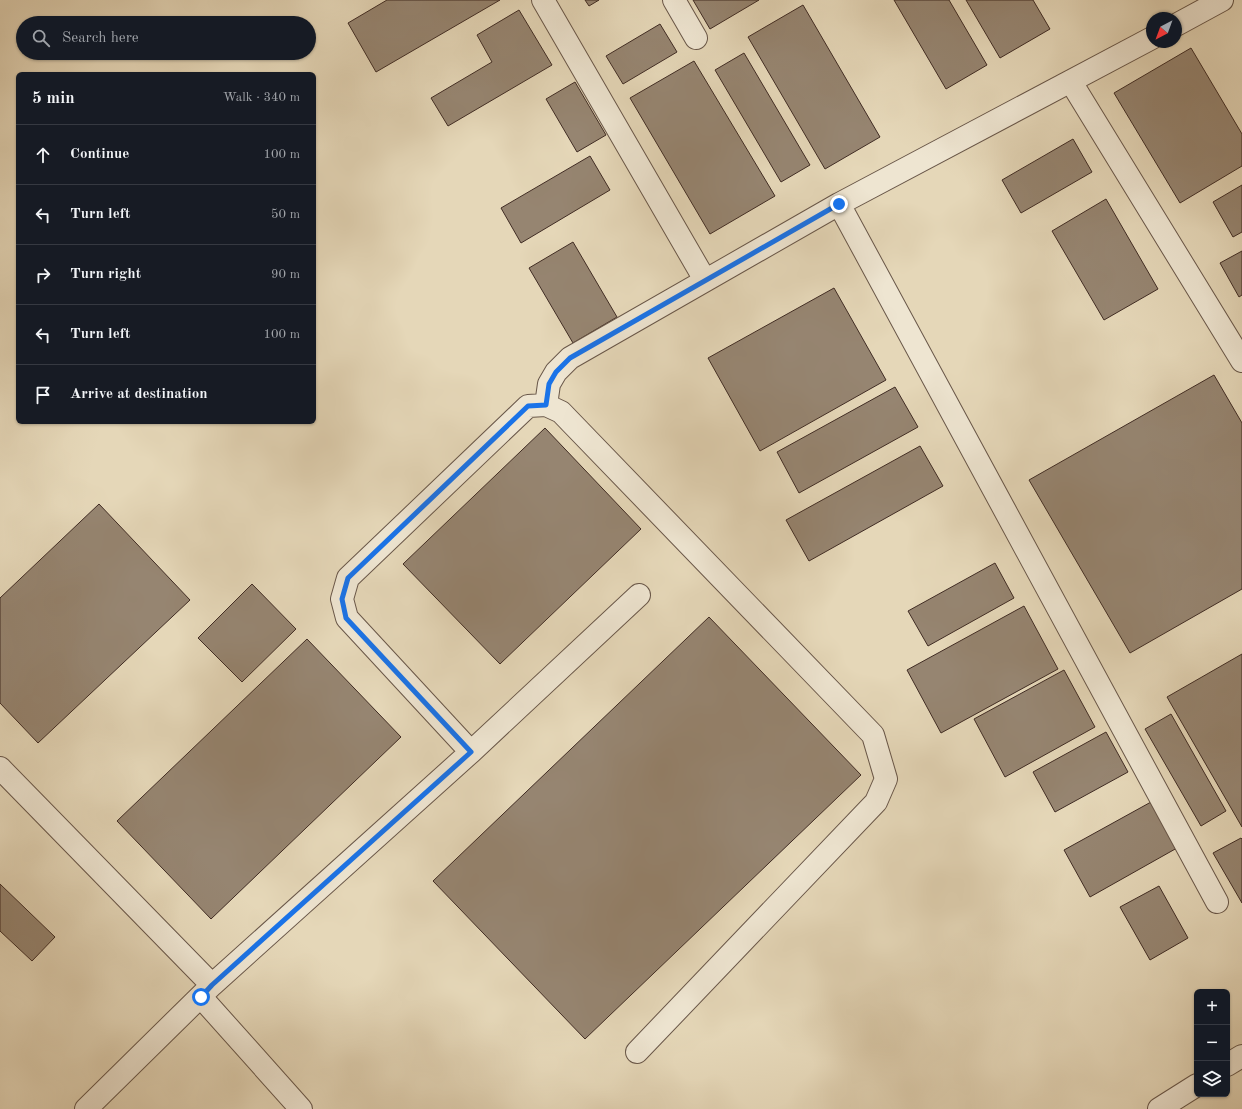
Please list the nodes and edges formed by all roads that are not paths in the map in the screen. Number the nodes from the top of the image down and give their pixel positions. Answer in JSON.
{"nodes":[{"id":1,"x":542,"y":0,"type":"edge"},
{"id":2,"x":674,"y":0,"type":"edge"},
{"id":3,"x":1222,"y":0,"type":"edge"},
{"id":4,"x":1182,"y":22,"type":"edge"},
{"id":5,"x":696,"y":38,"type":"dead end"},
{"id":6,"x":1146,"y":41,"type":"edge"},
{"id":7,"x":1071,"y":82,"type":"junction"},
{"id":8,"x":839,"y":204,"type":"junction"},
{"id":9,"x":705,"y":280,"type":"junction"},
{"id":10,"x":1242,"y":361,"type":"edge"},
{"id":11,"x":546,"y":405,"type":"junction"},
{"id":12,"x":639,"y":595,"type":"dead end"},
{"id":13,"x":471,"y":752,"type":"junction"},
{"id":14,"x":0,"y":768,"type":"edge"},
{"id":15,"x":1218,"y":902,"type":"dead end"},
{"id":16,"x":206,"y":991,"type":"junction"},
{"id":17,"x":637,"y":1052,"type":"dead end"},
{"id":18,"x":1242,"y":1056,"type":"edge"},
{"id":19,"x":1230,"y":1063,"type":"edge"},
{"id":20,"x":1194,"y":1087,"type":"edge"},
{"id":21,"x":86,"y":1109,"type":"edge"},
{"id":22,"x":301,"y":1109,"type":"edge"},
{"id":23,"x":1159,"y":1109,"type":"edge"}],
"edges":[{"from":1,"to":9,"type":"street"},
{"from":2,"to":5,"type":"street"},
{"from":3,"to":4,"type":"street"},
{"from":6,"to":7,"type":"street"},
{"from":7,"to":8,"type":"street"},
{"from":7,"to":10,"type":"street"},
{"from":8,"to":9,"type":"street"},
{"from":8,"to":15,"type":"street"},
{"from":9,"to":11,"type":"street"},
{"from":11,"to":13,"type":"street"},
{"from":11,"to":17,"type":"street"},
{"from":12,"to":13,"type":"street"},
{"from":13,"to":16,"type":"street"},
{"from":14,"to":16,"type":"street"},
{"from":16,"to":21,"type":"street"},
{"from":16,"to":22,"type":"street"},
{"from":18,"to":19,"type":"street"},
{"from":20,"to":23,"type":"street"}]}
